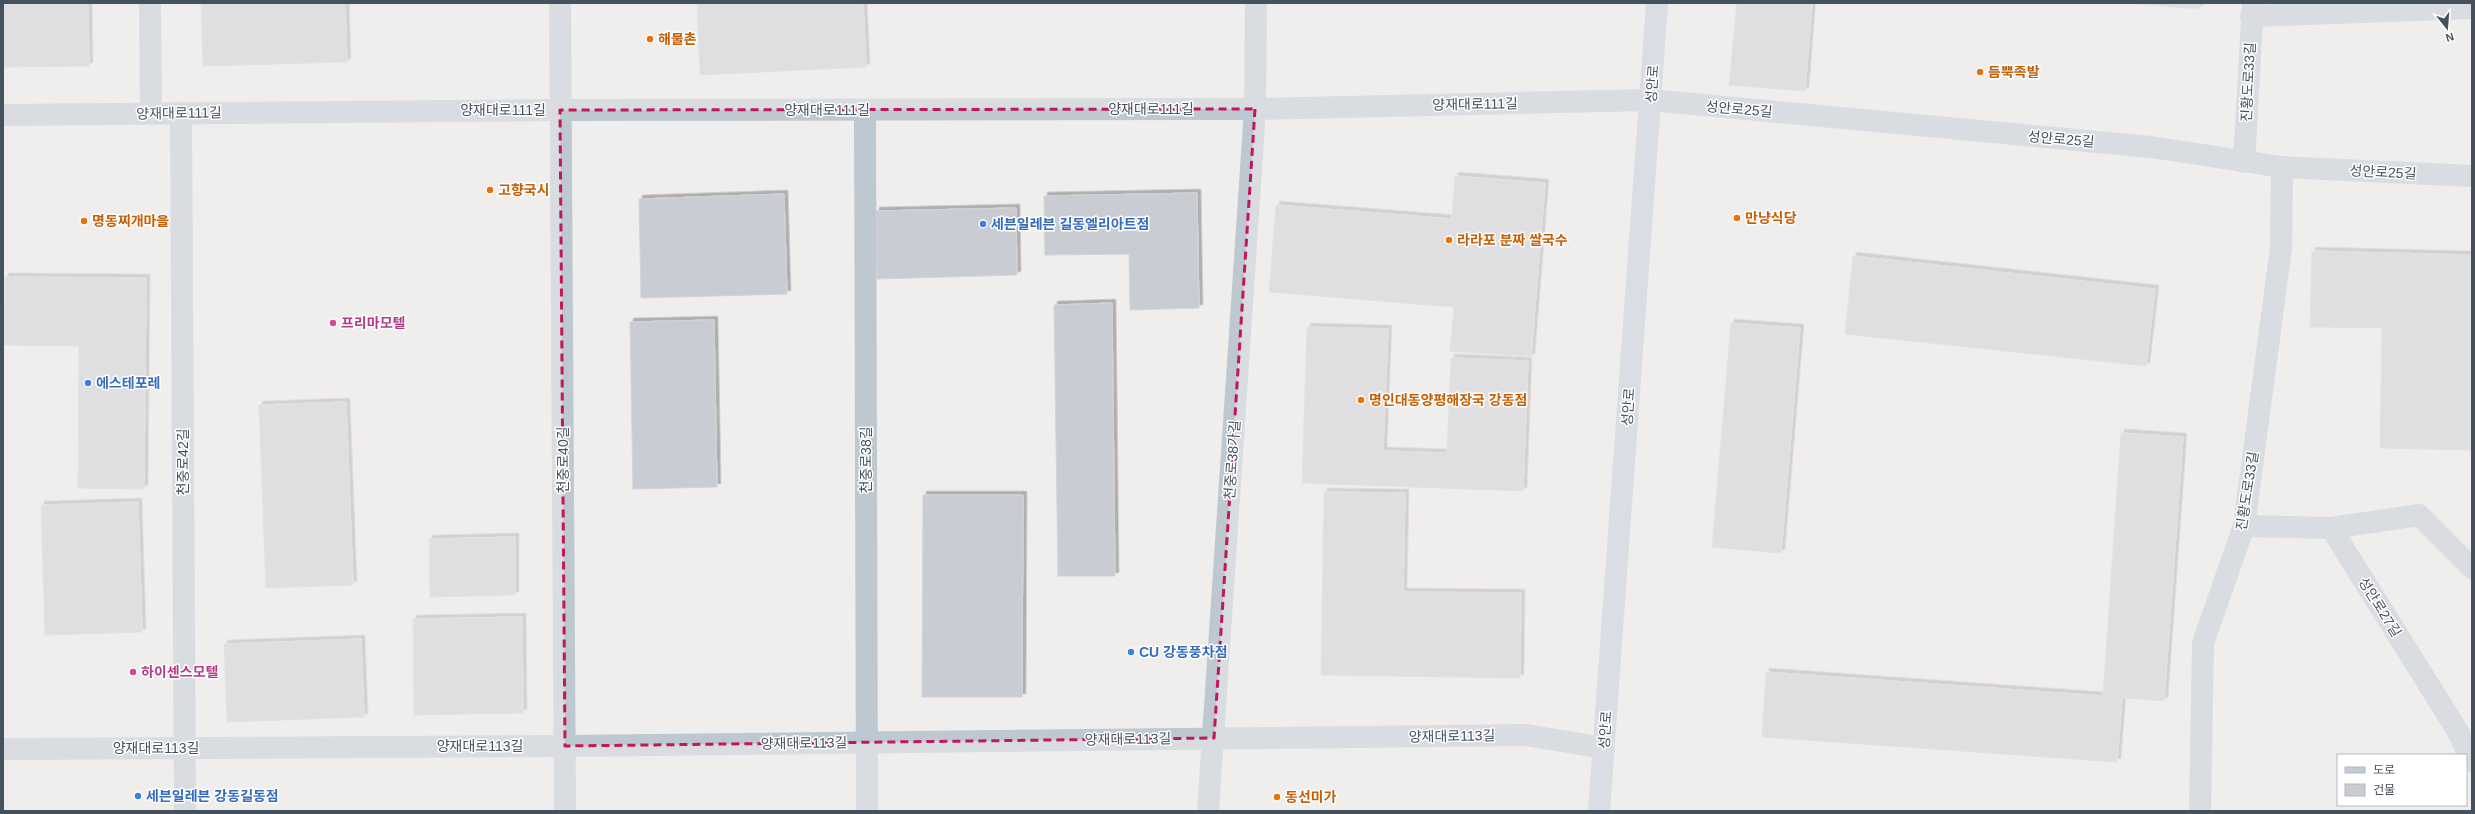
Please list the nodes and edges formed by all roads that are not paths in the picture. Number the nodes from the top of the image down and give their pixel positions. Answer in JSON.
{"nodes":[{"id":1,"x":150,"y":3,"type":"edge"},
{"id":2,"x":560,"y":3,"type":"edge"},
{"id":3,"x":1256,"y":3,"type":"edge"},
{"id":4,"x":1657,"y":3,"type":"edge"},
{"id":5,"x":2472,"y":8,"type":"edge"},
{"id":6,"x":2252,"y":10,"type":"edge"},
{"id":7,"x":1650,"y":100,"type":"junction"},
{"id":8,"x":1255,"y":109,"type":"junction"},
{"id":9,"x":560,"y":110,"type":"junction"},
{"id":10,"x":865,"y":110,"type":"junction"},
{"id":11,"x":151,"y":113,"type":"junction"},
{"id":12,"x":181,"y":113,"type":"junction"},
{"id":13,"x":3,"y":115,"type":"edge"},
{"id":14,"x":2244,"y":162,"type":"junction"},
{"id":15,"x":2282,"y":167,"type":"junction"},
{"id":16,"x":2472,"y":176,"type":"edge"},
{"id":17,"x":2244,"y":526,"type":"junction"},
{"id":18,"x":2331,"y":528,"type":"junction"},
{"id":19,"x":2472,"y":568,"type":"edge"},
{"id":20,"x":1214,"y":738,"type":"junction"},
{"id":21,"x":867,"y":742,"type":"junction"},
{"id":22,"x":565,"y":746,"type":"junction"},
{"id":23,"x":184,"y":748,"type":"junction"},
{"id":24,"x":1604,"y":748,"type":"junction"},
{"id":25,"x":3,"y":749,"type":"edge"},
{"id":26,"x":2472,"y":761,"type":"edge"},
{"id":27,"x":184,"y":811,"type":"edge"},
{"id":28,"x":565,"y":811,"type":"edge"},
{"id":29,"x":867,"y":811,"type":"edge"},
{"id":30,"x":1208,"y":811,"type":"edge"},
{"id":31,"x":1599,"y":811,"type":"edge"},
{"id":32,"x":2200,"y":811,"type":"edge"}],
"edges":[{"from":1,"to":11,"type":"street"},
{"from":2,"to":9,"type":"street","name":"천중로40길"},
{"from":3,"to":8,"type":"street","name":"천중로38가길"},
{"from":4,"to":7,"type":"main road","name":"성안로"},
{"from":5,"to":6,"type":"street"},
{"from":6,"to":14,"type":"street","name":"진황도로33길"},
{"from":7,"to":8,"type":"street","name":"양재대로111길"},
{"from":7,"to":14,"type":"street","name":"성안로25길"},
{"from":7,"to":24,"type":"main road","name":"성안로"},
{"from":8,"to":10,"type":"street","name":"양재대로111길"},
{"from":8,"to":20,"type":"street","name":"천중로38가길"},
{"from":9,"to":10,"type":"street","name":"양재대로111길"},
{"from":9,"to":12,"type":"street","name":"양재대로111길"},
{"from":9,"to":22,"type":"street","name":"천중로40길"},
{"from":10,"to":21,"type":"street","name":"천중로38길"},
{"from":11,"to":12,"type":"street","name":"양재대로111길"},
{"from":11,"to":13,"type":"street","name":"양재대로111길"},
{"from":12,"to":23,"type":"street","name":"천중로42길"},
{"from":14,"to":15,"type":"street","name":"성안로25길"},
{"from":15,"to":16,"type":"street","name":"성안로25길"},
{"from":15,"to":17,"type":"street","name":"진황도로33길"},
{"from":17,"to":18,"type":"street"},
{"from":17,"to":32,"type":"street","name":"진황도로33길"},
{"from":18,"to":19,"type":"street"},
{"from":18,"to":26,"type":"street","name":"성안로27길"},
{"from":20,"to":21,"type":"street","name":"양재대로113길"},
{"from":20,"to":24,"type":"street","name":"양재대로113길"},
{"from":20,"to":30,"type":"street","name":"천중로38가길"},
{"from":21,"to":22,"type":"street","name":"양재대로113길"},
{"from":21,"to":29,"type":"street","name":"천중로38길"},
{"from":22,"to":23,"type":"street","name":"양재대로113길"},
{"from":22,"to":28,"type":"street","name":"천중로40길"},
{"from":23,"to":25,"type":"street","name":"양재대로113길"},
{"from":23,"to":27,"type":"street","name":"천중로42길"},
{"from":24,"to":31,"type":"main road","name":"성안로"}]}
